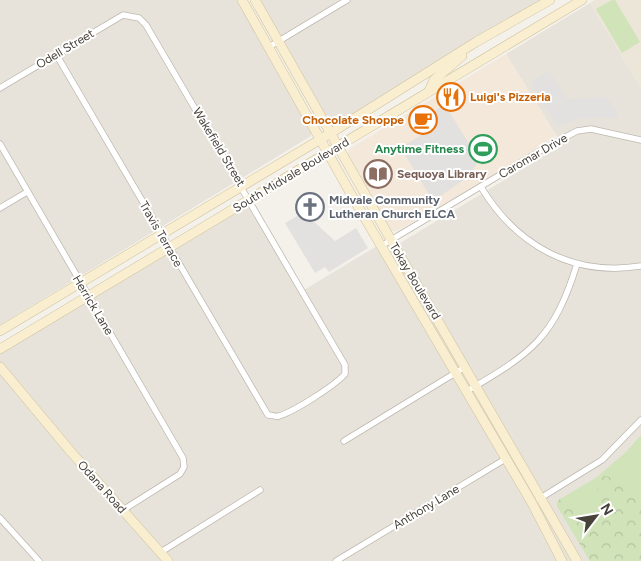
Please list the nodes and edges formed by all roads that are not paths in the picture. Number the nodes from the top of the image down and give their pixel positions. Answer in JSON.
{"nodes":[{"id":1,"x":242,"y":0,"type":"edge"},
{"id":2,"x":255,"y":0,"type":"edge"},
{"id":3,"x":347,"y":0,"type":"edge"},
{"id":4,"x":550,"y":0,"type":"edge"},
{"id":5,"x":582,"y":0,"type":"edge"},
{"id":6,"x":131,"y":15,"type":"joint"},
{"id":7,"x":279,"y":41,"type":"junction"},
{"id":8,"x":476,"y":42,"type":"junction"},
{"id":9,"x":269,"y":47,"type":"junction"},
{"id":10,"x":56,"y":54,"type":"junction"},
{"id":11,"x":0,"y":88,"type":"edge"},
{"id":12,"x":429,"y":91,"type":"junction"},
{"id":13,"x":331,"y":133,"type":"junction"},
{"id":14,"x":321,"y":139,"type":"junction"},
{"id":15,"x":641,"y":140,"type":"edge"},
{"id":16,"x":0,"y":144,"type":"edge"},
{"id":17,"x":339,"y":147,"type":"junction"},
{"id":18,"x":329,"y":153,"type":"junction"},
{"id":19,"x":242,"y":186,"type":"junction"},
{"id":20,"x":481,"y":187,"type":"junction"},
{"id":21,"x":27,"y":192,"type":"junction"},
{"id":22,"x":250,"y":199,"type":"junction"},
{"id":23,"x":0,"y":208,"type":"edge"},
{"id":24,"x":161,"y":235,"type":"junction"},
{"id":25,"x":391,"y":240,"type":"junction"},
{"id":26,"x":381,"y":246,"type":"junction"},
{"id":27,"x":169,"y":248,"type":"junction"},
{"id":28,"x":577,"y":264,"type":"junction"},
{"id":29,"x":641,"y":266,"type":"edge"},
{"id":30,"x":80,"y":282,"type":"junction"},
{"id":31,"x":88,"y":296,"type":"junction"},
{"id":32,"x":0,"y":331,"type":"edge"},
{"id":33,"x":0,"y":349,"type":"edge"},
{"id":34,"x":0,"y":367,"type":"edge"},
{"id":35,"x":465,"y":367,"type":"junction"},
{"id":36,"x":456,"y":373,"type":"junction"},
{"id":37,"x":0,"y":376,"type":"edge"},
{"id":38,"x":476,"y":386,"type":"junction"},
{"id":39,"x":467,"y":391,"type":"junction"},
{"id":40,"x":37,"y":412,"type":"junction"},
{"id":41,"x":267,"y":413,"type":"joint"},
{"id":42,"x":641,"y":420,"type":"edge"},
{"id":43,"x":344,"y":440,"type":"dead end"},
{"id":44,"x":516,"y":453,"type":"junction"},
{"id":45,"x":506,"y":460,"type":"junction"},
{"id":46,"x":260,"y":490,"type":"dead end"},
{"id":47,"x":541,"y":498,"type":"junction"},
{"id":48,"x":532,"y":503,"type":"junction"},
{"id":49,"x":123,"y":510,"type":"junction"},
{"id":50,"x":0,"y":518,"type":"edge"},
{"id":51,"x":161,"y":552,"type":"junction"},
{"id":52,"x":574,"y":560,"type":"edge"},
{"id":53,"x":39,"y":561,"type":"edge"},
{"id":54,"x":168,"y":561,"type":"edge"},
{"id":55,"x":336,"y":561,"type":"edge"},
{"id":56,"x":562,"y":561,"type":"edge"}],
"edges":[{"from":1,"to":9,"type":"street","name":"Tokay Boulevard"},
{"from":2,"to":7,"type":"street","name":"Tokay Boulevard"},
{"from":3,"to":7,"type":"street"},
{"from":4,"to":8,"type":"street","name":"South Midvale Boulevard"},
{"from":5,"to":12,"type":"street","name":"South Midvale Boulevard"},
{"from":6,"to":10,"type":"street","name":"Odell Street"},
{"from":6,"to":19,"type":"street","name":"Wakefield Street"},
{"from":7,"to":9,"type":"street"},
{"from":7,"to":13,"type":"street","name":"Tokay Boulevard"},
{"from":8,"to":12,"type":"street"},
{"from":8,"to":13,"type":"street","name":"South Midvale Boulevard"},
{"from":9,"to":14,"type":"street","name":"Tokay Boulevard"},
{"from":10,"to":11,"type":"street","name":"Odell Street"},
{"from":10,"to":24,"type":"street","name":"Travis Terrace"},
{"from":12,"to":17,"type":"street","name":"South Midvale Boulevard"},
{"from":13,"to":14,"type":"street","name":"South Midvale Boulevard"},
{"from":13,"to":17,"type":"street","name":"Tokay Boulevard"},
{"from":14,"to":18,"type":"street","name":"Tokay Boulevard"},
{"from":14,"to":19,"type":"street","name":"South Midvale Boulevard"},
{"from":15,"to":20,"type":"street","name":"Caromar Drive"},
{"from":16,"to":21,"type":"street","name":"Herrick Lane"},
{"from":17,"to":18,"type":"street","name":"South Midvale Boulevard"},
{"from":17,"to":25,"type":"street","name":"Tokay Boulevard"},
{"from":18,"to":22,"type":"street","name":"South Midvale Boulevard"},
{"from":18,"to":26,"type":"street","name":"Tokay Boulevard"},
{"from":19,"to":22,"type":"street","name":"Wakefield Street"},
{"from":19,"to":24,"type":"street","name":"South Midvale Boulevard"},
{"from":20,"to":25,"type":"street","name":"Caromar Drive"},
{"from":20,"to":28,"type":"street"},
{"from":21,"to":23,"type":"street"},
{"from":21,"to":30,"type":"street","name":"Herrick Lane"},
{"from":22,"to":27,"type":"street","name":"South Midvale Boulevard"},
{"from":22,"to":41,"type":"street","name":"Wakefield Street"},
{"from":24,"to":27,"type":"street","name":"Travis Terrace"},
{"from":24,"to":30,"type":"street","name":"South Midvale Boulevard"},
{"from":25,"to":26,"type":"street","name":"Caromar Drive"},
{"from":25,"to":35,"type":"street","name":"Tokay Boulevard"},
{"from":26,"to":36,"type":"street","name":"Tokay Boulevard"},
{"from":27,"to":31,"type":"street","name":"South Midvale Boulevard"},
{"from":27,"to":41,"type":"street","name":"Travis Terrace"},
{"from":28,"to":29,"type":"street"},
{"from":28,"to":38,"type":"street"},
{"from":30,"to":31,"type":"street","name":"Herrick Lane"},
{"from":30,"to":32,"type":"street","name":"South Midvale Boulevard"},
{"from":31,"to":33,"type":"street","name":"South Midvale Boulevard"},
{"from":31,"to":49,"type":"street","name":"Herrick Lane"},
{"from":34,"to":40,"type":"street","name":"Odana Road"},
{"from":35,"to":36,"type":"street"},
{"from":35,"to":38,"type":"street","name":"Tokay Boulevard"},
{"from":36,"to":39,"type":"street","name":"Tokay Boulevard"},
{"from":36,"to":43,"type":"street"},
{"from":37,"to":40,"type":"street","name":"Odana Road"},
{"from":38,"to":39,"type":"street"},
{"from":38,"to":44,"type":"street","name":"Tokay Boulevard"},
{"from":39,"to":45,"type":"street","name":"Tokay Boulevard"},
{"from":40,"to":49,"type":"street","name":"Odana Road"},
{"from":42,"to":47,"type":"street"},
{"from":44,"to":45,"type":"street","name":"Anthony Lane"},
{"from":44,"to":47,"type":"street","name":"Tokay Boulevard"},
{"from":45,"to":48,"type":"street","name":"Tokay Boulevard"},
{"from":45,"to":55,"type":"street","name":"Anthony Lane"},
{"from":46,"to":51,"type":"street"},
{"from":47,"to":48,"type":"street"},
{"from":47,"to":52,"type":"street","name":"Tokay Boulevard"},
{"from":48,"to":56,"type":"street","name":"Tokay Boulevard"},
{"from":49,"to":51,"type":"street","name":"Odana Road"},
{"from":50,"to":53,"type":"street"},
{"from":51,"to":54,"type":"street","name":"Odana Road"}]}
